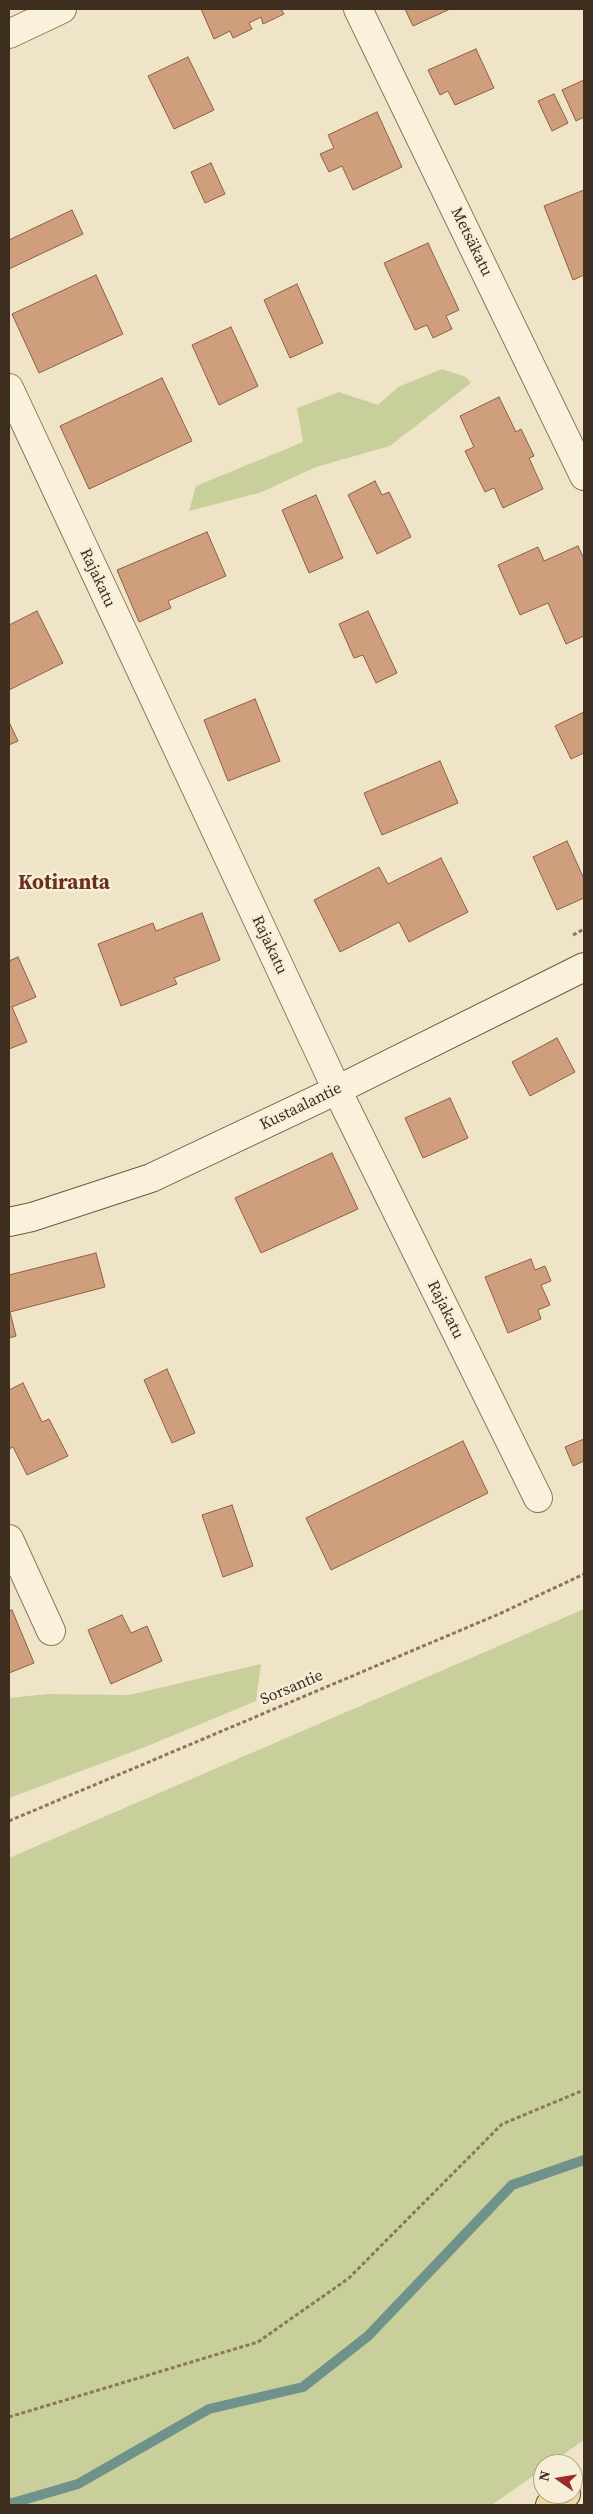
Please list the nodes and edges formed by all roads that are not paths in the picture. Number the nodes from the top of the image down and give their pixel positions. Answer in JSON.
{"nodes":[{"id":1,"x":62,"y":9,"type":"edge"},
{"id":2,"x":358,"y":9,"type":"edge"},
{"id":3,"x":9,"y":34,"type":"edge"},
{"id":4,"x":9,"y":388,"type":"edge"},
{"id":5,"x":584,"y":476,"type":"edge"},
{"id":6,"x":584,"y":967,"type":"edge"},
{"id":7,"x":337,"y":1090,"type":"junction"},
{"id":8,"x":9,"y":1222,"type":"edge"},
{"id":9,"x":538,"y":1498,"type":"dead end"},
{"id":10,"x":9,"y":1539,"type":"edge"},
{"id":11,"x":51,"y":1631,"type":"dead end"}],
"edges":[{"from":1,"to":3,"type":"street"},
{"from":2,"to":5,"type":"street","name":"Metsäkatu"},
{"from":4,"to":7,"type":"street","name":"Rajakatu"},
{"from":6,"to":7,"type":"street","name":"Kustaalantie"},
{"from":7,"to":8,"type":"street","name":"Kustaalantie"},
{"from":7,"to":9,"type":"street","name":"Rajakatu"},
{"from":10,"to":11,"type":"street"}]}
